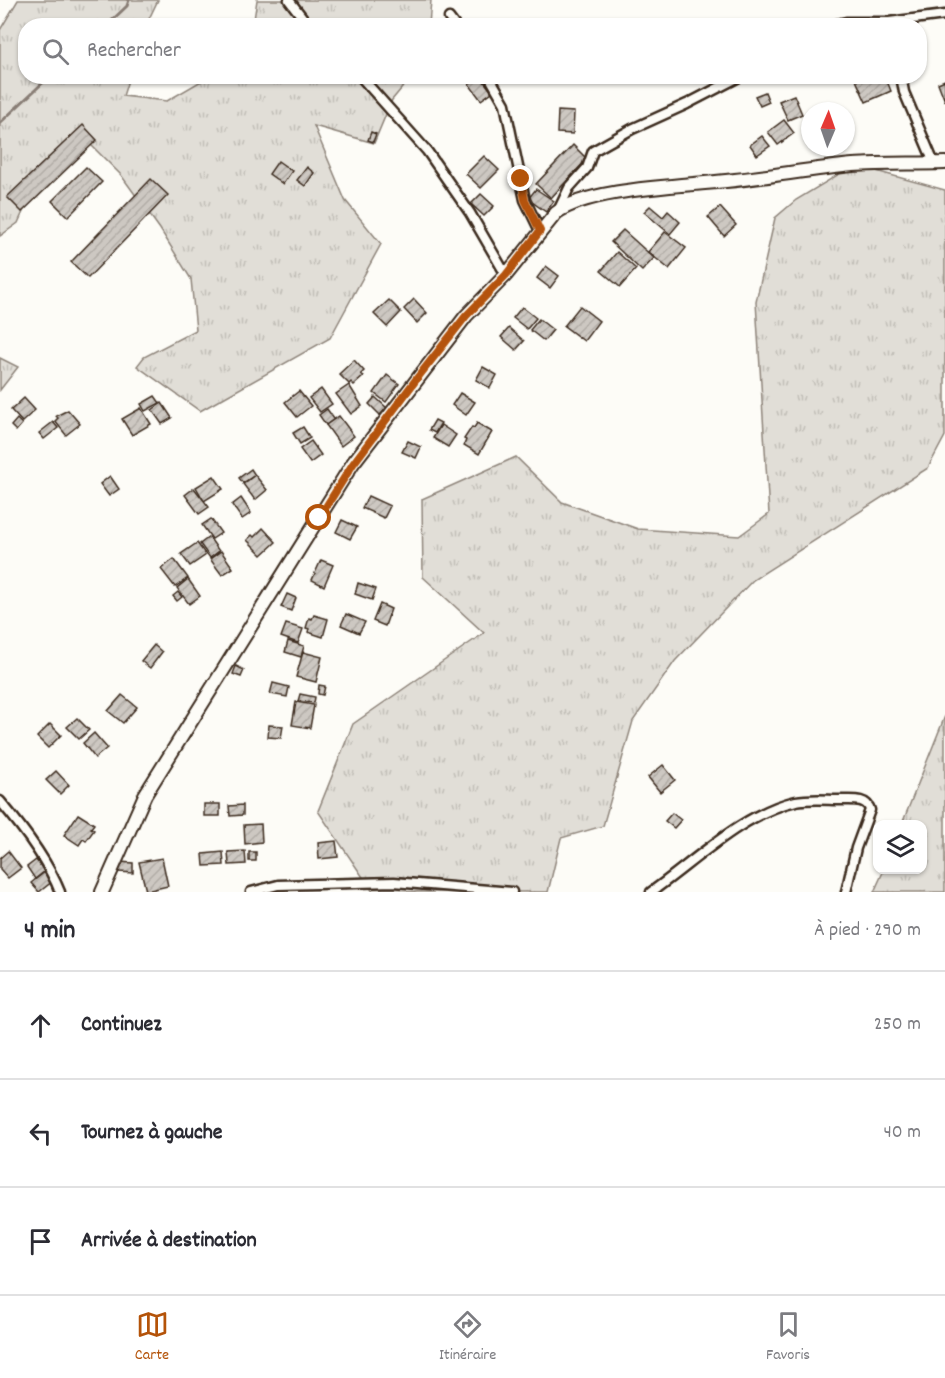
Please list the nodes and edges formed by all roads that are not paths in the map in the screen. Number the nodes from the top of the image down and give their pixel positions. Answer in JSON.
{"nodes":[{"id":1,"x":289,"y":0,"type":"edge"},
{"id":2,"x":945,"y":15,"type":"edge"},
{"id":3,"x":303,"y":18,"type":"edge"},
{"id":4,"x":927,"y":18,"type":"edge"},
{"id":5,"x":367,"y":84,"type":"edge"},
{"id":6,"x":494,"y":84,"type":"edge"},
{"id":7,"x":726,"y":84,"type":"edge"},
{"id":8,"x":902,"y":84,"type":"edge"},
{"id":9,"x":939,"y":163,"type":"edge"},
{"id":10,"x":556,"y":213,"type":"junction"},
{"id":11,"x":540,"y":231,"type":"junction"},
{"id":12,"x":506,"y":275,"type":"junction"},
{"id":13,"x":0,"y":801,"type":"edge"},
{"id":14,"x":60,"y":892,"type":"edge"},
{"id":15,"x":102,"y":892,"type":"edge"},
{"id":16,"x":251,"y":892,"type":"edge"},
{"id":17,"x":512,"y":892,"type":"edge"},
{"id":18,"x":651,"y":892,"type":"edge"},
{"id":19,"x":846,"y":892,"type":"edge"}],
"edges":[{"from":1,"to":3,"type":"street"},
{"from":2,"to":4,"type":"street"},
{"from":5,"to":12,"type":"street"},
{"from":6,"to":11,"type":"street"},
{"from":7,"to":10,"type":"street"},
{"from":8,"to":9,"type":"street"},
{"from":9,"to":10,"type":"street"},
{"from":10,"to":11,"type":"street"},
{"from":11,"to":12,"type":"street"},
{"from":12,"to":15,"type":"street"},
{"from":13,"to":14,"type":"street"},
{"from":16,"to":17,"type":"street"},
{"from":18,"to":19,"type":"street"}]}
